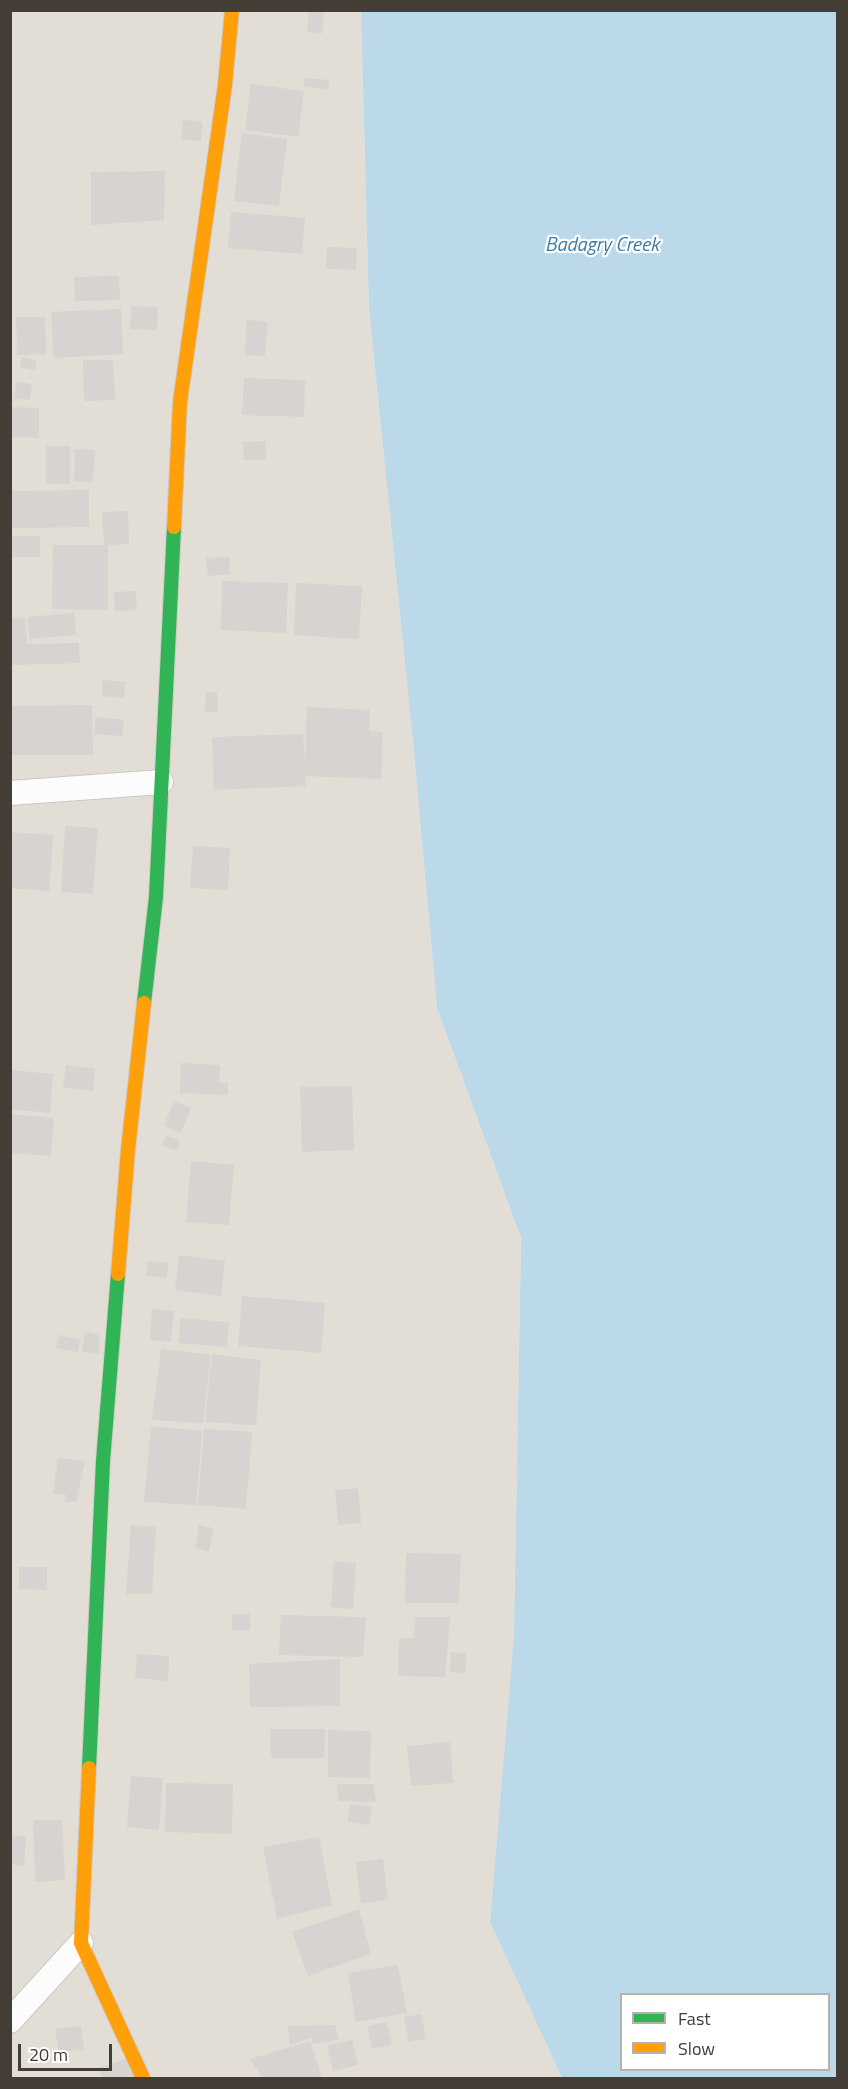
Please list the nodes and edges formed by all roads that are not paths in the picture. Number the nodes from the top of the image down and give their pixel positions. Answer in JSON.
{"nodes":[{"id":1,"x":232,"y":10,"type":"edge"},
{"id":2,"x":161,"y":782,"type":"junction"},
{"id":3,"x":10,"y":793,"type":"edge"},
{"id":4,"x":81,"y":1943,"type":"junction"},
{"id":5,"x":10,"y":2021,"type":"edge"},
{"id":6,"x":143,"y":2079,"type":"edge"}],
"edges":[{"from":1,"to":2,"type":"street"},
{"from":2,"to":3,"type":"street"},
{"from":2,"to":4,"type":"street"},
{"from":4,"to":5,"type":"street"},
{"from":4,"to":6,"type":"street"}]}
